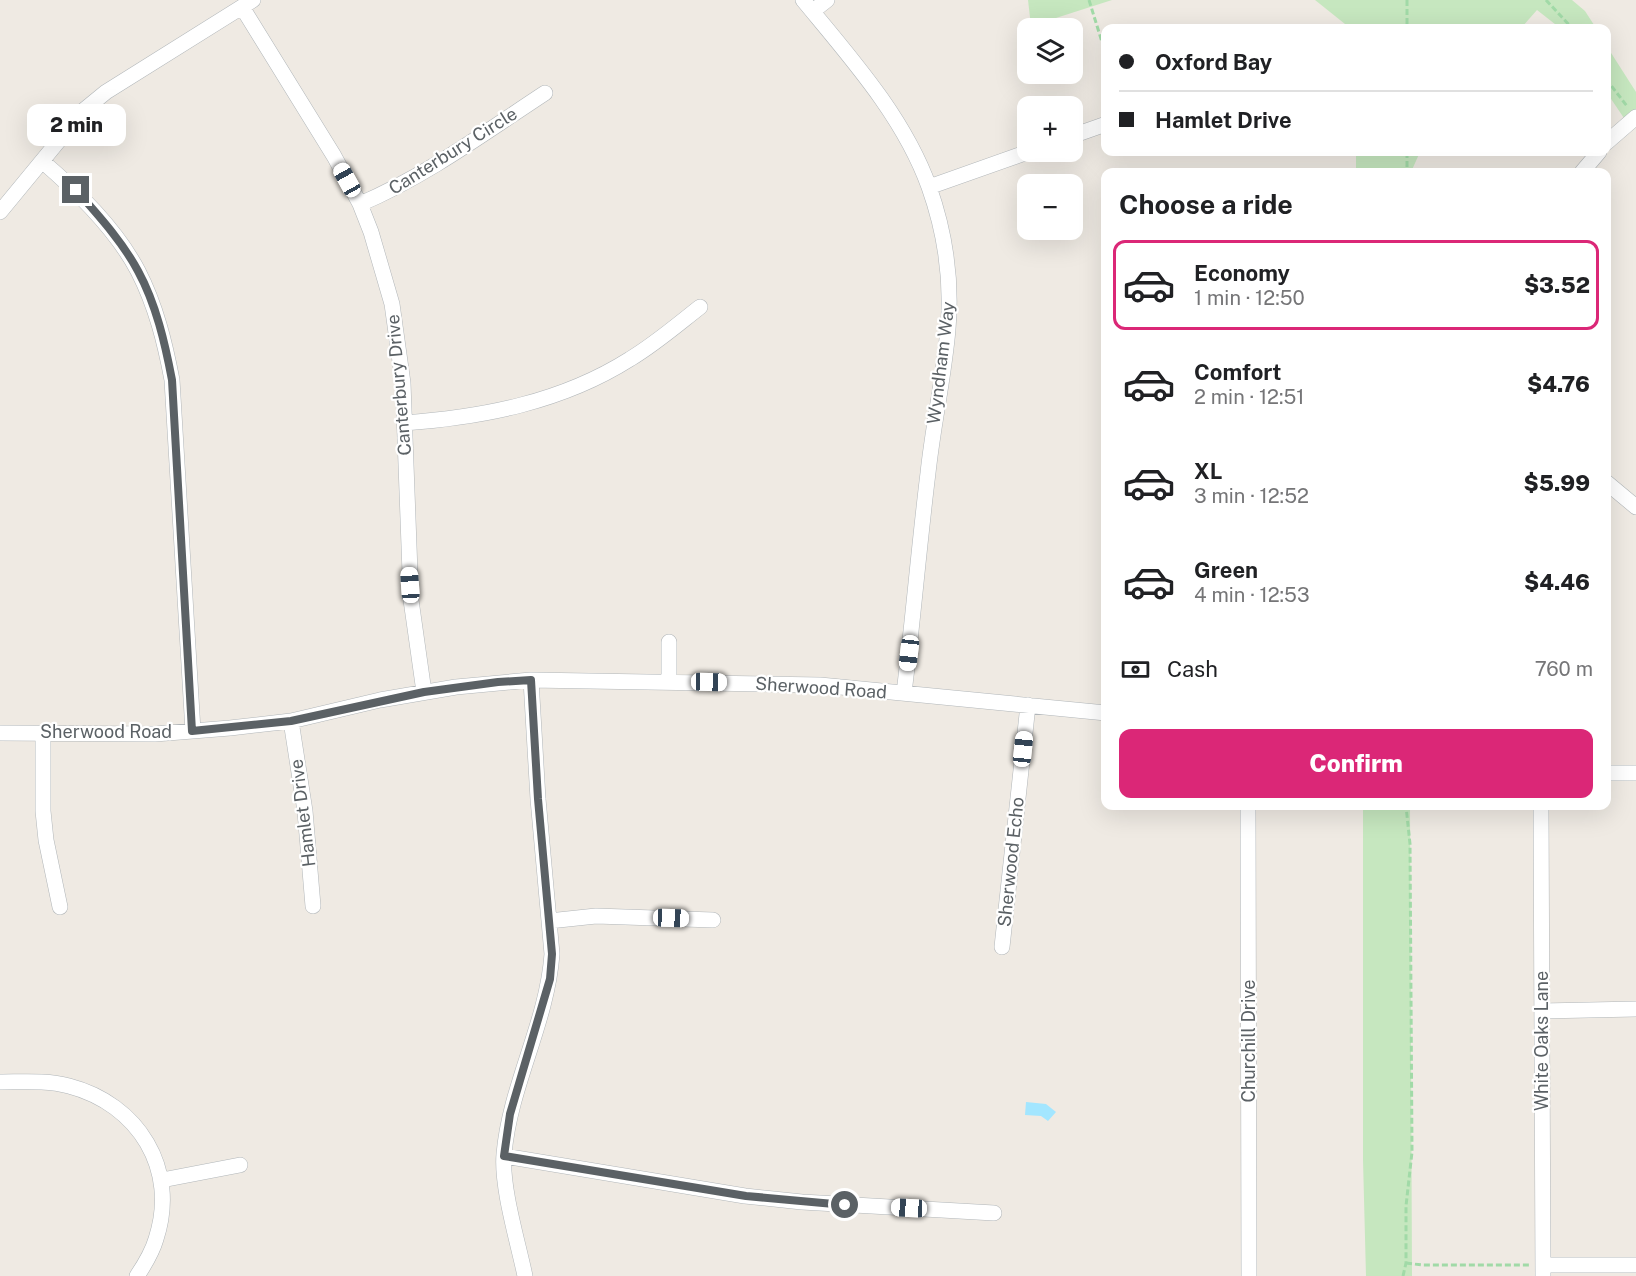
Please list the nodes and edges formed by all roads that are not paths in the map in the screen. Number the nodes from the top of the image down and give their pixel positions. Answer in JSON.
{"nodes":[{"id":1,"x":827,"y":0,"type":"edge"},
{"id":2,"x":247,"y":4,"type":"edge"},
{"id":3,"x":808,"y":6,"type":"edge"},
{"id":4,"x":544,"y":93,"type":"dead end"},
{"id":5,"x":1636,"y":117,"type":"edge"},
{"id":6,"x":1101,"y":126,"type":"edge"},
{"id":7,"x":1083,"y":132,"type":"edge"},
{"id":8,"x":1611,"y":139,"type":"edge"},
{"id":9,"x":1017,"y":156,"type":"edge"},
{"id":10,"x":1596,"y":156,"type":"edge"},
{"id":11,"x":42,"y":161,"type":"junction"},
{"id":12,"x":1585,"y":168,"type":"edge"},
{"id":13,"x":929,"y":187,"type":"junction"},
{"id":14,"x":360,"y":204,"type":"junction"},
{"id":15,"x":0,"y":212,"type":"edge"},
{"id":16,"x":700,"y":307,"type":"dead end"},
{"id":17,"x":404,"y":423,"type":"junction"},
{"id":18,"x":1611,"y":488,"type":"edge"},
{"id":19,"x":1636,"y":507,"type":"edge"},
{"id":20,"x":669,"y":642,"type":"dead end"},
{"id":21,"x":531,"y":680,"type":"junction"},
{"id":22,"x":669,"y":682,"type":"junction"},
{"id":23,"x":424,"y":692,"type":"junction"},
{"id":24,"x":904,"y":693,"type":"junction"},
{"id":25,"x":1028,"y":705,"type":"junction"},
{"id":26,"x":1101,"y":712,"type":"edge"},
{"id":27,"x":291,"y":721,"type":"junction"},
{"id":28,"x":192,"y":731,"type":"junction"},
{"id":29,"x":0,"y":733,"type":"edge"},
{"id":30,"x":43,"y":733,"type":"junction"},
{"id":31,"x":1611,"y":773,"type":"edge"},
{"id":32,"x":1636,"y":773,"type":"edge"},
{"id":33,"x":1248,"y":810,"type":"edge"},
{"id":34,"x":1541,"y":810,"type":"edge"},
{"id":35,"x":313,"y":906,"type":"dead end"},
{"id":36,"x":60,"y":907,"type":"dead end"},
{"id":37,"x":713,"y":920,"type":"dead end"},
{"id":38,"x":549,"y":921,"type":"junction"},
{"id":39,"x":1002,"y":947,"type":"dead end"},
{"id":40,"x":1636,"y":1009,"type":"edge"},
{"id":41,"x":1542,"y":1011,"type":"junction"},
{"id":42,"x":0,"y":1082,"type":"edge"},
{"id":43,"x":504,"y":1156,"type":"junction"},
{"id":44,"x":240,"y":1165,"type":"dead end"},
{"id":45,"x":162,"y":1180,"type":"junction"},
{"id":46,"x":994,"y":1213,"type":"dead end"},
{"id":47,"x":1636,"y":1265,"type":"edge"},
{"id":48,"x":1543,"y":1271,"type":"edge"},
{"id":49,"x":137,"y":1276,"type":"edge"},
{"id":50,"x":525,"y":1276,"type":"edge"},
{"id":51,"x":1249,"y":1276,"type":"edge"}],
"edges":[{"from":1,"to":3,"type":"street"},
{"from":2,"to":11,"type":"street"},
{"from":2,"to":14,"type":"street","name":"Canterbury Drive"},
{"from":3,"to":13,"type":"street","name":"Wyndham Way"},
{"from":4,"to":14,"type":"street","name":"Canterbury Circle"},
{"from":5,"to":8,"type":"street"},
{"from":6,"to":7,"type":"street"},
{"from":9,"to":13,"type":"street"},
{"from":10,"to":12,"type":"street"},
{"from":11,"to":15,"type":"street"},
{"from":11,"to":28,"type":"street"},
{"from":13,"to":24,"type":"street","name":"Wyndham Way"},
{"from":14,"to":17,"type":"street","name":"Canterbury Drive"},
{"from":16,"to":17,"type":"street"},
{"from":17,"to":23,"type":"street","name":"Canterbury Drive"},
{"from":18,"to":19,"type":"street"},
{"from":20,"to":22,"type":"street"},
{"from":21,"to":22,"type":"street","name":"Sherwood Road"},
{"from":21,"to":23,"type":"street","name":"Sherwood Road"},
{"from":21,"to":38,"type":"street"},
{"from":22,"to":24,"type":"street","name":"Sherwood Road"},
{"from":23,"to":27,"type":"street","name":"Sherwood Road"},
{"from":24,"to":25,"type":"street","name":"Sherwood Road"},
{"from":25,"to":26,"type":"street","name":"Sherwood Road"},
{"from":25,"to":39,"type":"street","name":"Sherwood Echo"},
{"from":27,"to":28,"type":"street","name":"Sherwood Road"},
{"from":27,"to":35,"type":"street","name":"Hamlet Drive"},
{"from":28,"to":30,"type":"street","name":"Sherwood Road"},
{"from":29,"to":30,"type":"street","name":"Sherwood Road"},
{"from":30,"to":36,"type":"street"},
{"from":31,"to":32,"type":"street"},
{"from":33,"to":51,"type":"street","name":"Churchill Drive"},
{"from":34,"to":41,"type":"street","name":"White Oaks Lane"},
{"from":37,"to":38,"type":"street"},
{"from":38,"to":43,"type":"street"},
{"from":40,"to":41,"type":"street"},
{"from":41,"to":48,"type":"street","name":"White Oaks Lane"},
{"from":42,"to":45,"type":"street"},
{"from":43,"to":46,"type":"street"},
{"from":43,"to":50,"type":"street"},
{"from":44,"to":45,"type":"street"},
{"from":45,"to":49,"type":"street"},
{"from":47,"to":48,"type":"street"}]}
